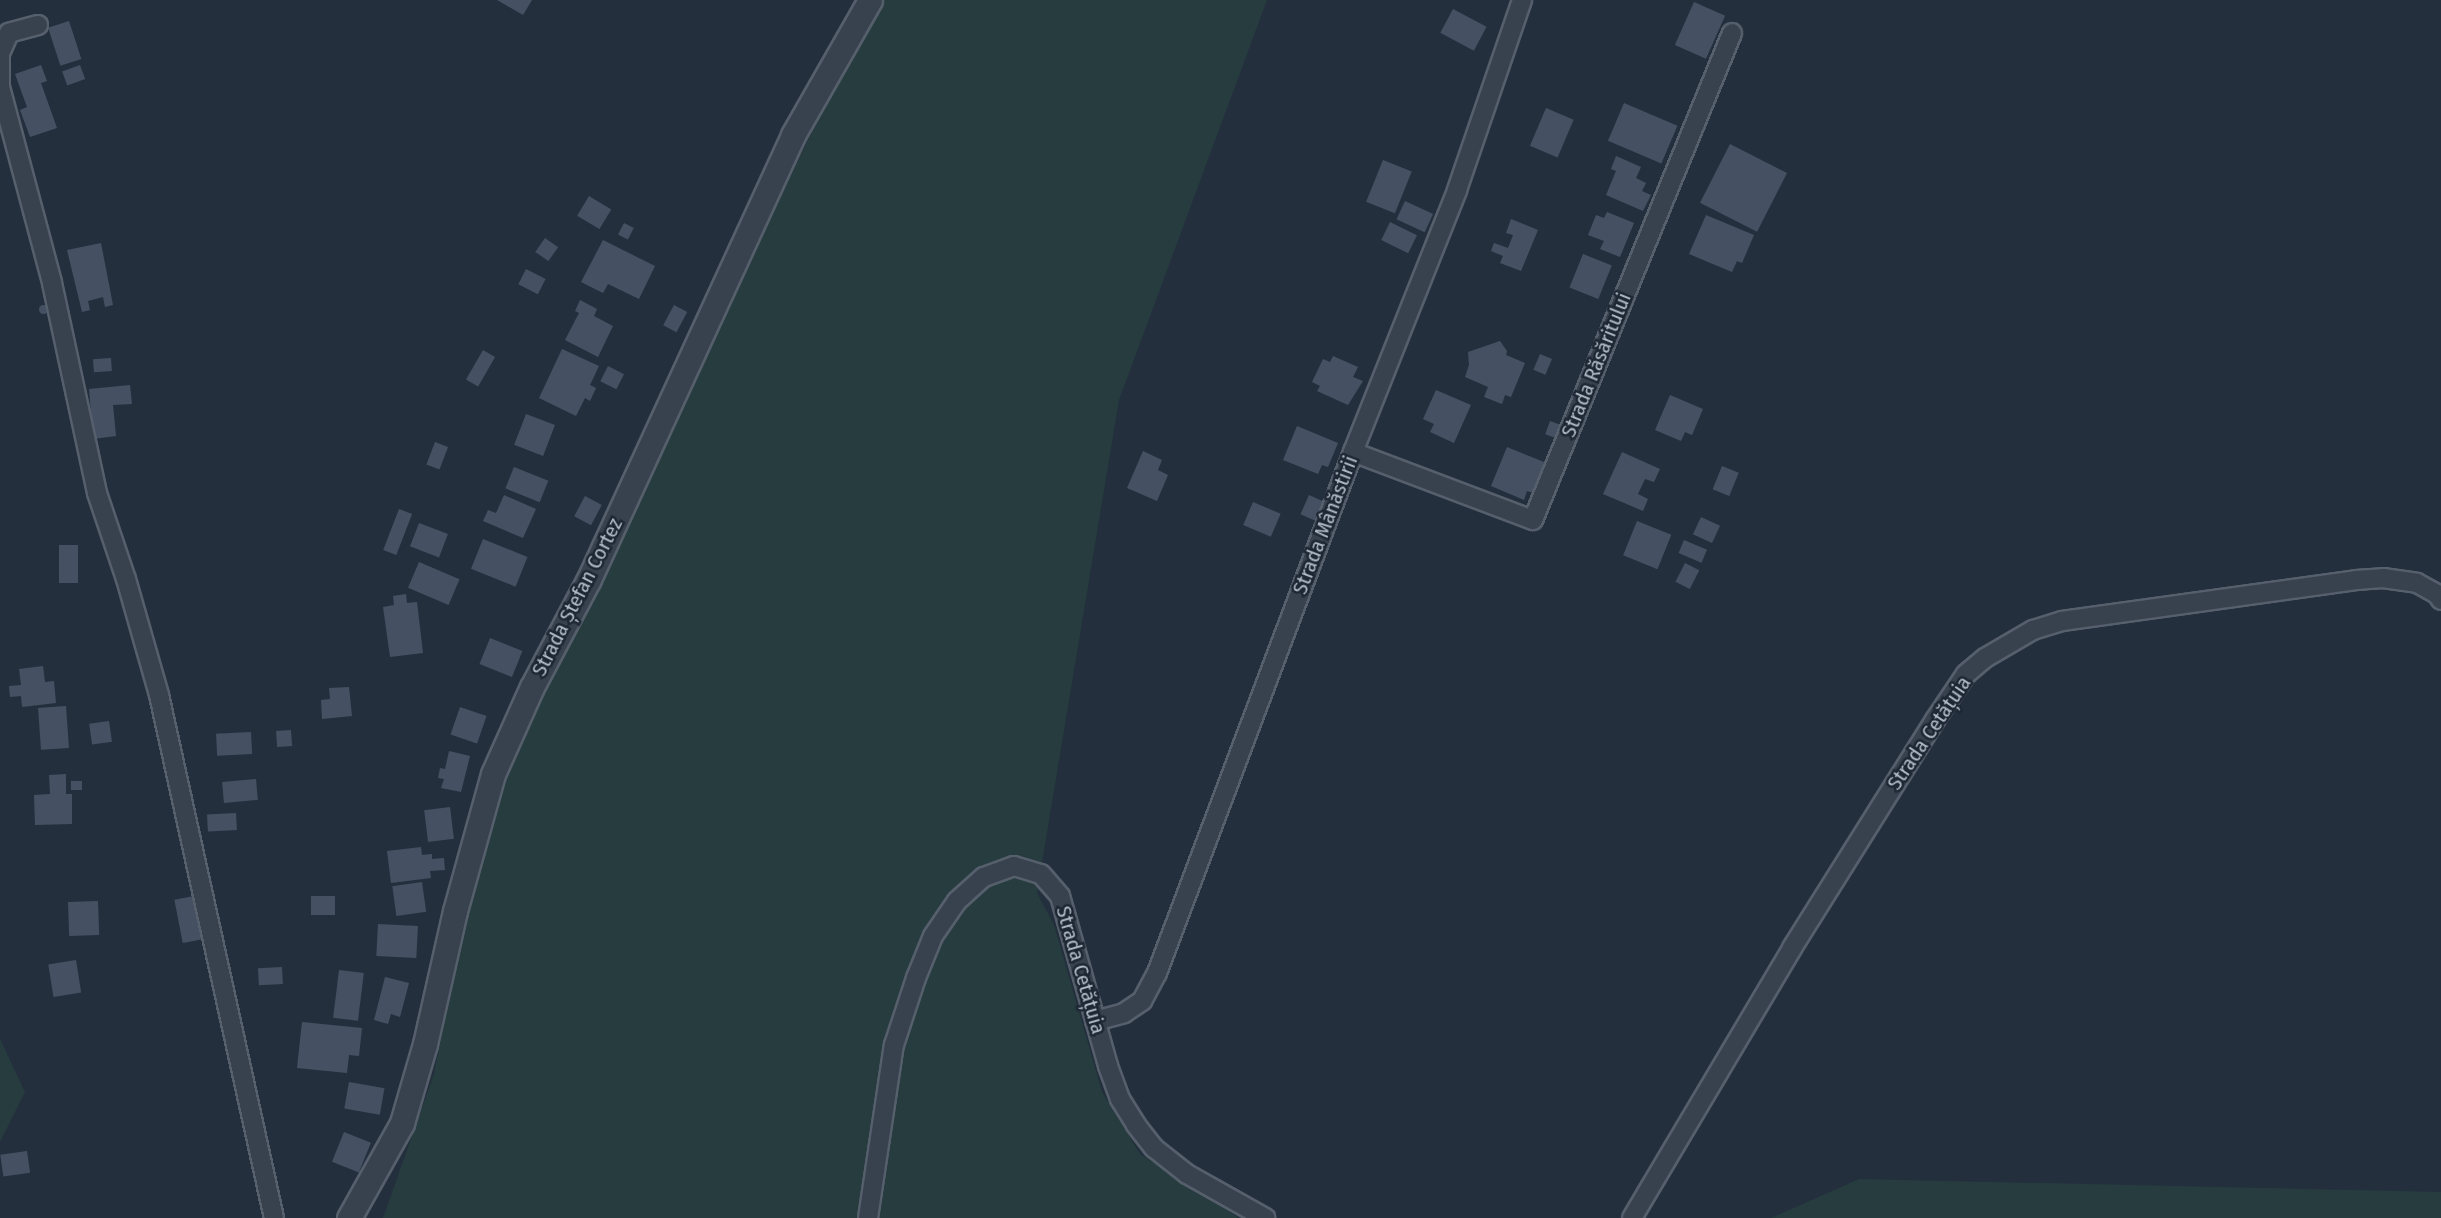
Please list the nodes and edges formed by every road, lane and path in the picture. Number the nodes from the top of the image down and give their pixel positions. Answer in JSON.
{"nodes":[{"id":1,"x":870,"y":0,"type":"edge"},
{"id":2,"x":1522,"y":0,"type":"edge"},
{"id":3,"x":38,"y":24,"type":"dead end"},
{"id":4,"x":1732,"y":33,"type":"dead end"},
{"id":5,"x":1353,"y":452,"type":"junction"},
{"id":6,"x":2441,"y":600,"type":"edge"},
{"id":7,"x":1095,"y":1020,"type":"junction"},
{"id":8,"x":274,"y":1218,"type":"edge"},
{"id":9,"x":349,"y":1218,"type":"edge"},
{"id":10,"x":868,"y":1218,"type":"edge"},
{"id":11,"x":1265,"y":1218,"type":"edge"},
{"id":12,"x":1632,"y":1218,"type":"edge"}],
"edges":[{"from":1,"to":9,"type":"street","name":"Strada Ștefan Cortez"},
{"from":2,"to":5,"type":"street","name":"Strada Mânăstirii"},
{"from":3,"to":8,"type":"street"},
{"from":4,"to":5,"type":"street","name":"Strada Răsăritului"},
{"from":5,"to":7,"type":"street","name":"Strada Mânăstirii"},
{"from":6,"to":12,"type":"street","name":"Strada Cetățuia"},
{"from":7,"to":10,"type":"street","name":"Strada Cetățuia"},
{"from":7,"to":11,"type":"street","name":"Strada Cetățuia"}]}
